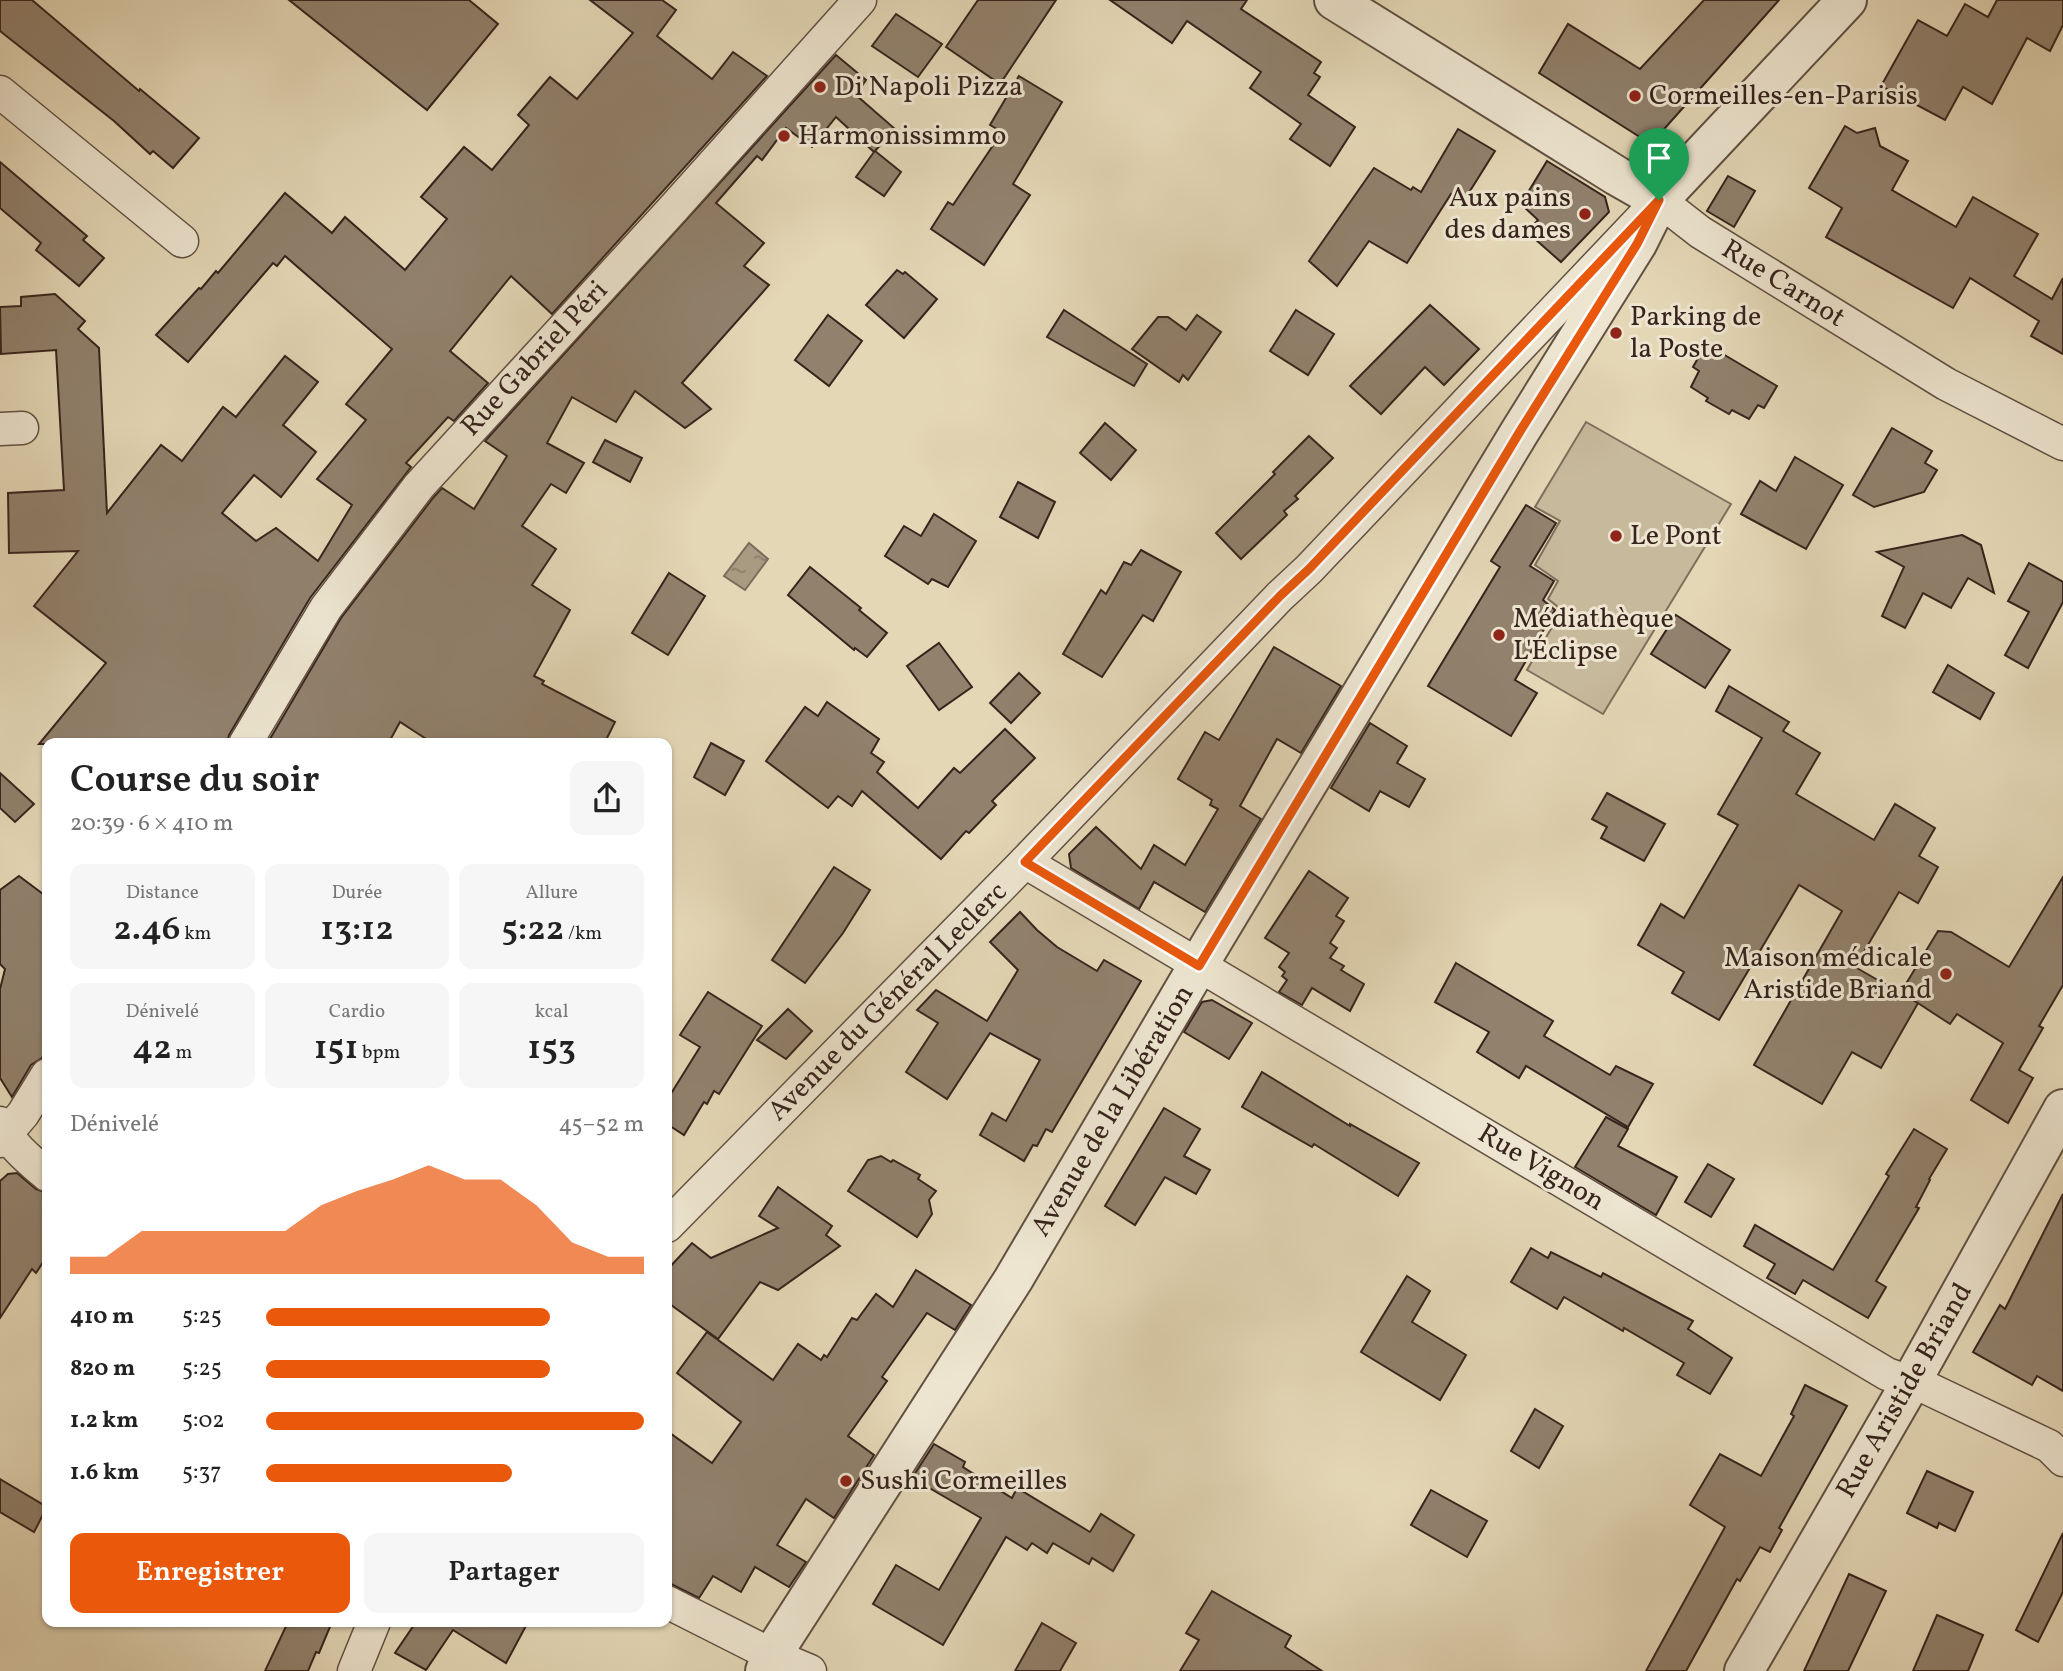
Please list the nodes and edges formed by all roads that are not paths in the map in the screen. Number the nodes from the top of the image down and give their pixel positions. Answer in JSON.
{"nodes":[{"id":1,"x":860,"y":0,"type":"edge"},
{"id":2,"x":1334,"y":0,"type":"edge"},
{"id":3,"x":1847,"y":0,"type":"edge"},
{"id":4,"x":0,"y":92,"type":"edge"},
{"id":5,"x":1659,"y":200,"type":"junction"},
{"id":6,"x":182,"y":242,"type":"dead end"},
{"id":7,"x":2063,"y":444,"type":"edge"},
{"id":8,"x":249,"y":738,"type":"edge"},
{"id":9,"x":1025,"y":862,"type":"junction"},
{"id":10,"x":1199,"y":966,"type":"junction"},
{"id":11,"x":42,"y":1082,"type":"edge"},
{"id":12,"x":2063,"y":1109,"type":"edge"},
{"id":13,"x":2,"y":1133,"type":"edge"},
{"id":14,"x":42,"y":1171,"type":"edge"},
{"id":15,"x":672,"y":1221,"type":"edge"},
{"id":16,"x":1910,"y":1384,"type":"junction"},
{"id":17,"x":2063,"y":1460,"type":"edge"},
{"id":18,"x":672,"y":1605,"type":"edge"},
{"id":19,"x":372,"y":1627,"type":"edge"},
{"id":20,"x":768,"y":1663,"type":"edge"},
{"id":21,"x":354,"y":1671,"type":"edge"},
{"id":22,"x":810,"y":1671,"type":"edge"},
{"id":23,"x":1744,"y":1671,"type":"edge"}],
"edges":[{"from":1,"to":8,"type":"street","name":"Rue Gabriel Péri"},
{"from":2,"to":5,"type":"street","name":"Rue Carnot"},
{"from":3,"to":5,"type":"street","name":"Avenue de la Libération"},
{"from":4,"to":6,"type":"street"},
{"from":5,"to":7,"type":"street","name":"Rue Carnot"},
{"from":5,"to":9,"type":"street","name":"Avenue du Général Leclerc"},
{"from":5,"to":10,"type":"street","name":"Avenue de la Libération"},
{"from":9,"to":10,"type":"street","name":"Rue Vignon"},
{"from":9,"to":15,"type":"street","name":"Avenue du Général Leclerc"},
{"from":10,"to":16,"type":"street","name":"Rue Vignon"},
{"from":10,"to":20,"type":"street","name":"Avenue de la Libération"},
{"from":11,"to":13,"type":"street"},
{"from":12,"to":16,"type":"street","name":"Rue Aristide Briand"},
{"from":13,"to":14,"type":"street"},
{"from":16,"to":17,"type":"street","name":"Rue Vignon"},
{"from":16,"to":23,"type":"street","name":"Rue Aristide Briand"},
{"from":18,"to":20,"type":"street"},
{"from":19,"to":21,"type":"street"},
{"from":20,"to":22,"type":"street"}]}
